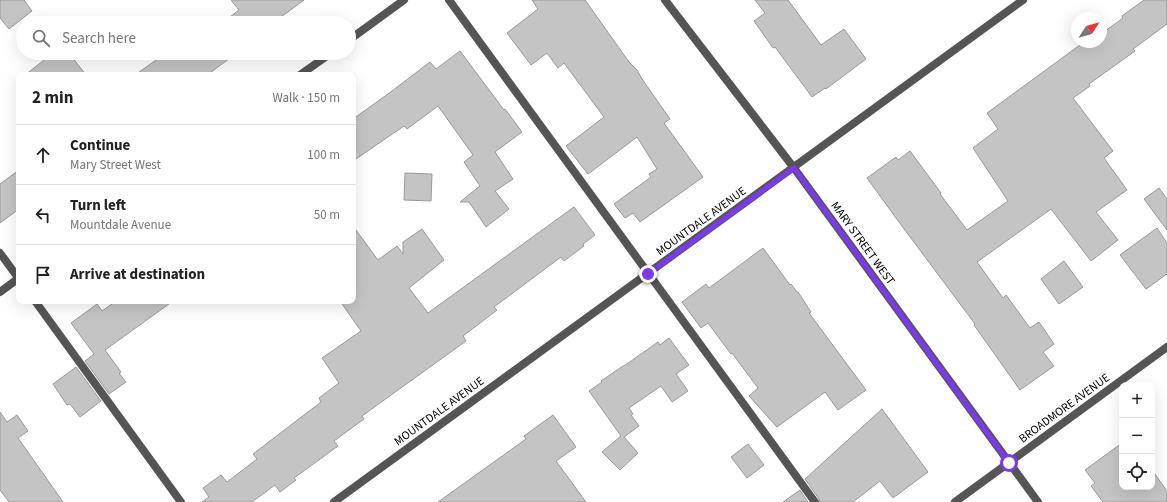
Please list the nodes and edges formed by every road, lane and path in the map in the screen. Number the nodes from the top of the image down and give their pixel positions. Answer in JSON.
{"nodes":[{"id":1,"x":404,"y":0,"type":"edge"},
{"id":2,"x":449,"y":0,"type":"edge"},
{"id":3,"x":665,"y":0,"type":"edge"},
{"id":4,"x":1023,"y":0,"type":"edge"},
{"id":5,"x":356,"y":35,"type":"edge"},
{"id":6,"x":321,"y":60,"type":"edge"},
{"id":7,"x":304,"y":72,"type":"edge"},
{"id":8,"x":794,"y":168,"type":"junction"},
{"id":9,"x":0,"y":253,"type":"edge"},
{"id":10,"x":16,"y":274,"type":"edge"},
{"id":11,"x":648,"y":274,"type":"junction"},
{"id":12,"x":16,"y":280,"type":"edge"},
{"id":13,"x":0,"y":292,"type":"edge"},
{"id":14,"x":37,"y":304,"type":"edge"},
{"id":15,"x":1167,"y":347,"type":"edge"},
{"id":16,"x":1009,"y":463,"type":"junction"},
{"id":17,"x":181,"y":502,"type":"edge"},
{"id":18,"x":334,"y":502,"type":"edge"},
{"id":19,"x":815,"y":502,"type":"edge"},
{"id":20,"x":955,"y":502,"type":"edge"},
{"id":21,"x":1038,"y":502,"type":"edge"}],
"edges":[{"from":1,"to":5,"type":"street"},
{"from":2,"to":11,"type":"street"},
{"from":3,"to":8,"type":"street","name":"MARY STREET WEST"},
{"from":4,"to":8,"type":"street","name":"MOUNTDALE AVENUE"},
{"from":6,"to":7,"type":"street"},
{"from":8,"to":11,"type":"street","name":"MOUNTDALE AVENUE"},
{"from":8,"to":16,"type":"street","name":"MARY STREET WEST"},
{"from":9,"to":10,"type":"street"},
{"from":11,"to":18,"type":"street","name":"MOUNTDALE AVENUE"},
{"from":11,"to":19,"type":"street"},
{"from":12,"to":13,"type":"street"},
{"from":14,"to":17,"type":"street"},
{"from":15,"to":16,"type":"street","name":"BROADMORE AVENUE"},
{"from":16,"to":20,"type":"street","name":"BROADMORE AVENUE"},
{"from":16,"to":21,"type":"street","name":"MARY STREET WEST"}]}
